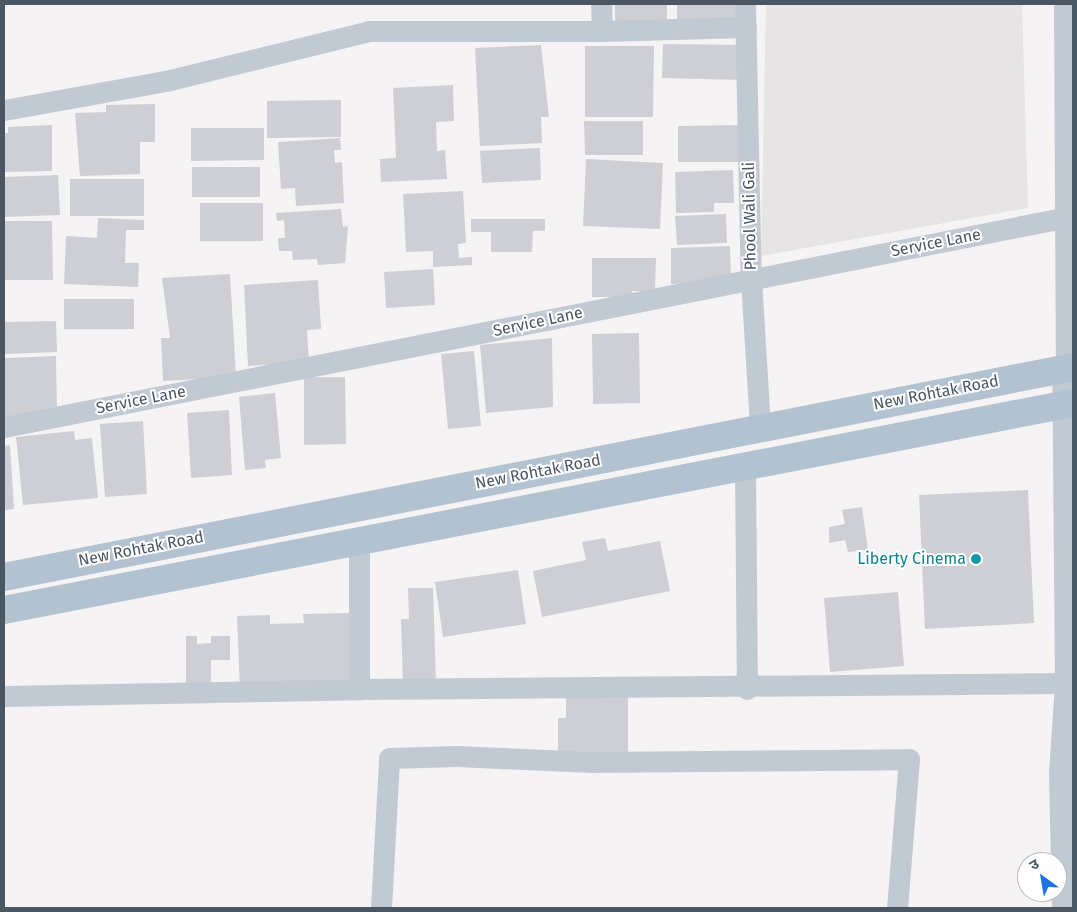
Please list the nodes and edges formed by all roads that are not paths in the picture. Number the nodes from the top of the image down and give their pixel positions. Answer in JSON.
{"nodes":[{"id":1,"x":601,"y":4,"type":"edge"},
{"id":2,"x":745,"y":4,"type":"edge"},
{"id":3,"x":1064,"y":4,"type":"edge"},
{"id":4,"x":746,"y":27,"type":"junction"},
{"id":5,"x":602,"y":31,"type":"junction"},
{"id":6,"x":4,"y":110,"type":"edge"},
{"id":7,"x":1069,"y":217,"type":"edge"},
{"id":8,"x":751,"y":279,"type":"junction"},
{"id":9,"x":1070,"y":367,"type":"edge"},
{"id":10,"x":1070,"y":403,"type":"edge"},
{"id":11,"x":4,"y":427,"type":"edge"},
{"id":12,"x":760,"y":427,"type":"junction"},
{"id":13,"x":745,"y":465,"type":"junction"},
{"id":14,"x":1070,"y":511,"type":"edge"},
{"id":15,"x":359,"y":541,"type":"junction"},
{"id":16,"x":4,"y":577,"type":"edge"},
{"id":17,"x":1071,"y":598,"type":"edge"},
{"id":18,"x":4,"y":610,"type":"edge"},
{"id":19,"x":1068,"y":684,"type":"junction"},
{"id":20,"x":747,"y":689,"type":"junction"},
{"id":21,"x":362,"y":690,"type":"junction"},
{"id":22,"x":4,"y":696,"type":"edge"},
{"id":23,"x":1068,"y":774,"type":"edge"},
{"id":24,"x":381,"y":908,"type":"edge"},
{"id":25,"x":896,"y":908,"type":"edge"},
{"id":26,"x":1066,"y":908,"type":"edge"}],
"edges":[{"from":1,"to":5,"type":"street"},
{"from":2,"to":4,"type":"street","name":"Phool Wali Gali"},
{"from":3,"to":7,"type":"street"},
{"from":4,"to":5,"type":"street"},
{"from":4,"to":8,"type":"street","name":"Phool Wali Gali"},
{"from":5,"to":6,"type":"street"},
{"from":7,"to":8,"type":"street","name":"Service Lane"},
{"from":7,"to":9,"type":"street"},
{"from":8,"to":11,"type":"street","name":"Service Lane"},
{"from":8,"to":12,"type":"street","name":"Phool Wali Gali"},
{"from":9,"to":10,"type":"street"},
{"from":9,"to":12,"type":"main road","name":"New Rohtak Road"},
{"from":10,"to":13,"type":"main road","name":"New Rohtak Road"},
{"from":10,"to":14,"type":"street"},
{"from":12,"to":16,"type":"main road","name":"New Rohtak Road"},
{"from":13,"to":15,"type":"main road","name":"New Rohtak Road"},
{"from":13,"to":20,"type":"street"},
{"from":14,"to":17,"type":"street"},
{"from":15,"to":18,"type":"main road","name":"New Rohtak Road"},
{"from":15,"to":21,"type":"street"},
{"from":17,"to":19,"type":"street"},
{"from":19,"to":20,"type":"street"},
{"from":19,"to":23,"type":"street"},
{"from":20,"to":21,"type":"street"},
{"from":21,"to":22,"type":"street"},
{"from":23,"to":26,"type":"street"},
{"from":24,"to":25,"type":"street"}]}
